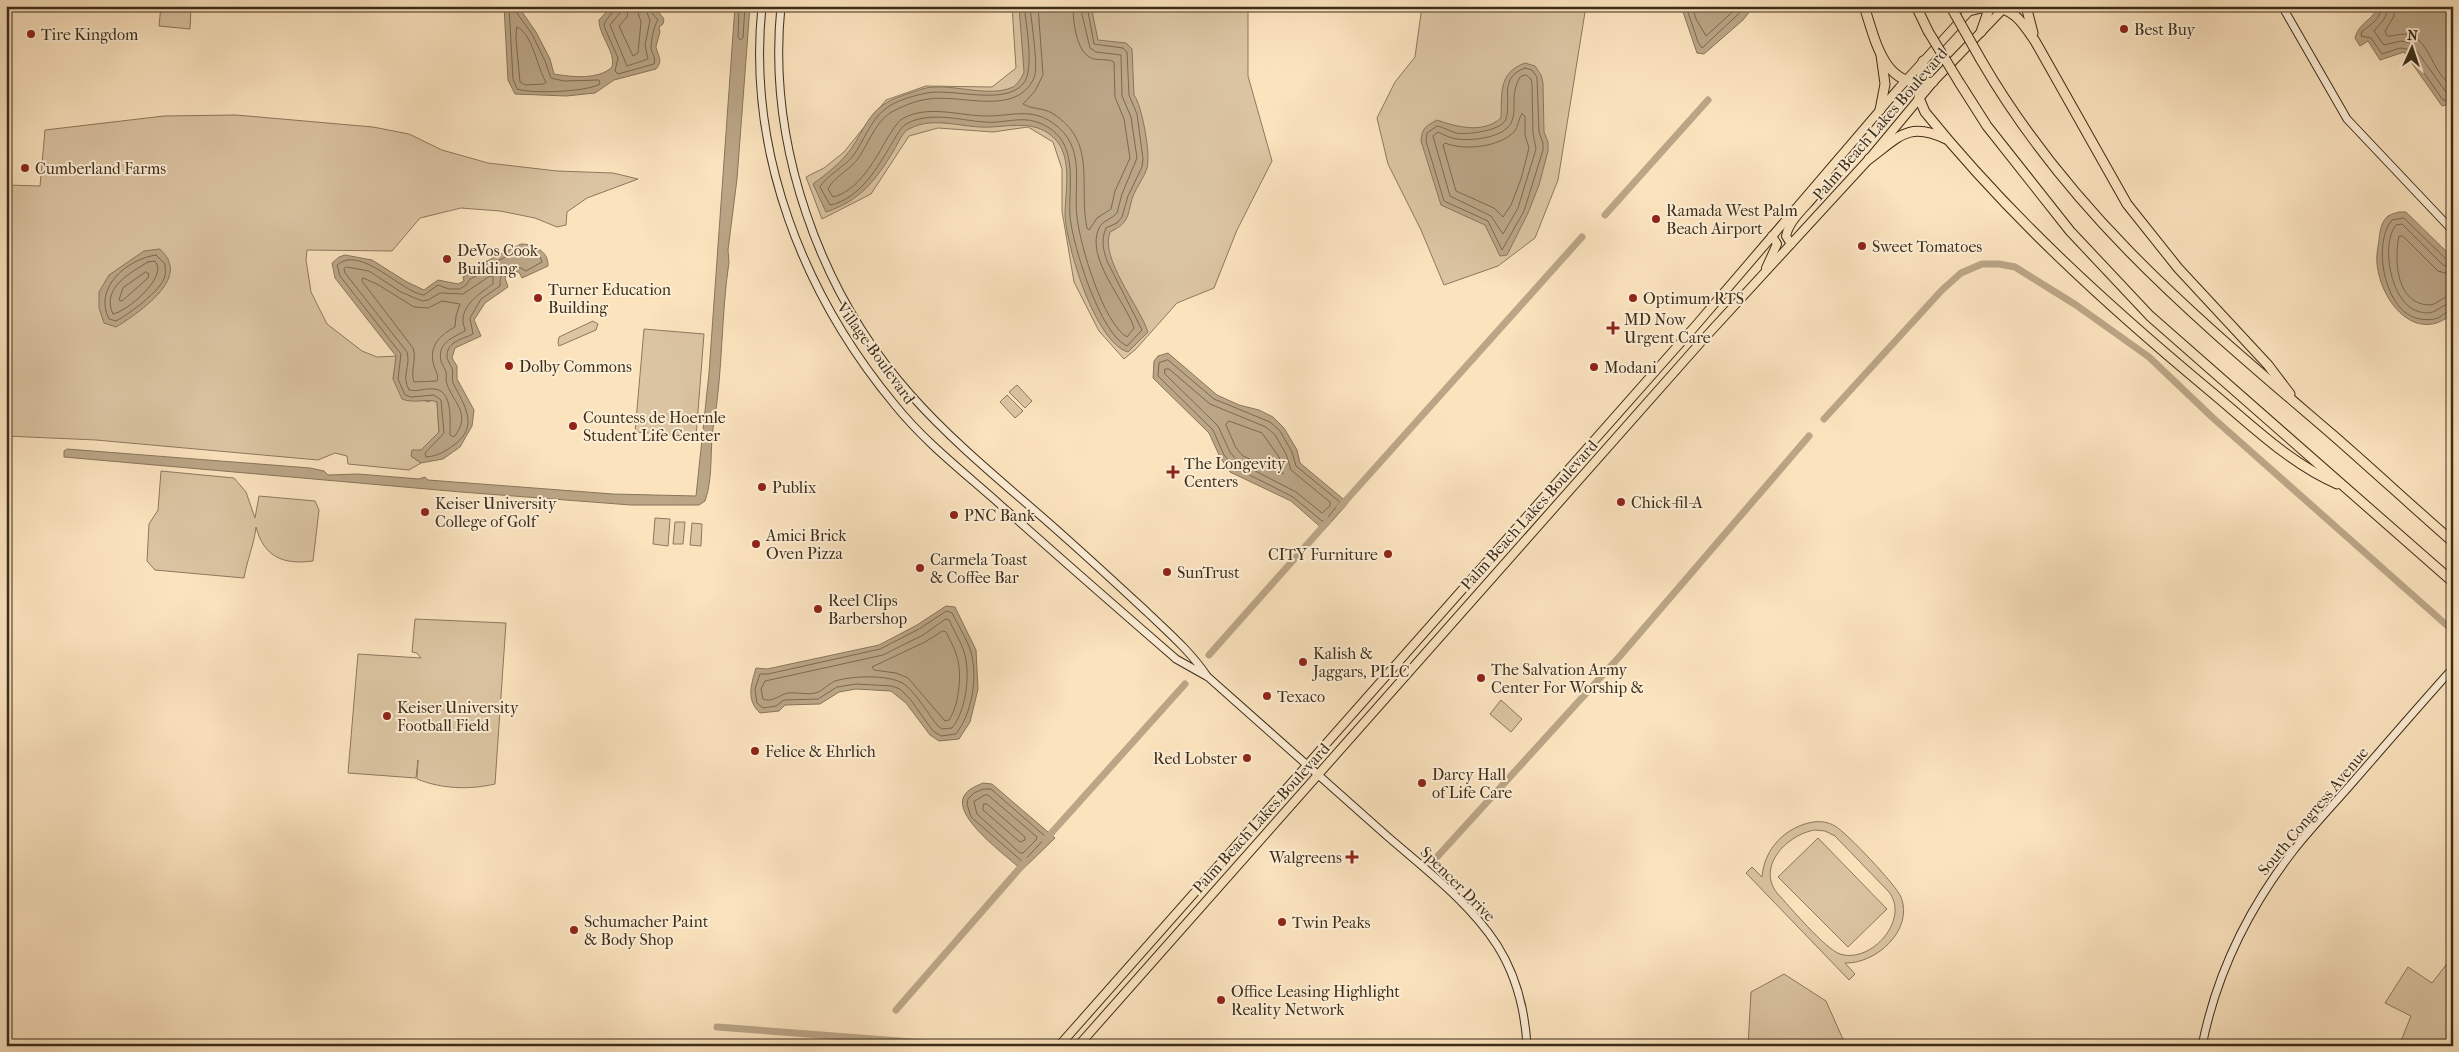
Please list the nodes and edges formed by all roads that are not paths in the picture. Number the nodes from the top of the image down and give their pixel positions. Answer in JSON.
{"nodes":[{"id":1,"x":762,"y":6,"type":"edge"},
{"id":2,"x":781,"y":6,"type":"edge"},
{"id":3,"x":1864,"y":6,"type":"edge"},
{"id":4,"x":1916,"y":6,"type":"edge"},
{"id":5,"x":1990,"y":6,"type":"edge"},
{"id":6,"x":2026,"y":6,"type":"edge"},
{"id":7,"x":2282,"y":6,"type":"edge"},
{"id":8,"x":1950,"y":7,"type":"edge"},
{"id":9,"x":2005,"y":7,"type":"edge"},
{"id":10,"x":1971,"y":9,"type":"edge"},
{"id":11,"x":1981,"y":32,"type":"junction"},
{"id":12,"x":2035,"y":41,"type":"junction"},
{"id":13,"x":1881,"y":55,"type":"junction"},
{"id":14,"x":1923,"y":62,"type":"junction"},
{"id":15,"x":1905,"y":82,"type":"junction"},
{"id":16,"x":1933,"y":82,"type":"junction"},
{"id":17,"x":1919,"y":84,"type":"junction"},
{"id":18,"x":1919,"y":98,"type":"junction"},
{"id":19,"x":1880,"y":110,"type":"junction"},
{"id":20,"x":1948,"y":140,"type":"junction"},
{"id":21,"x":1869,"y":159,"type":"junction"},
{"id":22,"x":1829,"y":170,"type":"junction"},
{"id":23,"x":2453,"y":231,"type":"edge"},
{"id":24,"x":1772,"y":236,"type":"junction"},
{"id":25,"x":1790,"y":244,"type":"junction"},
{"id":26,"x":1765,"y":272,"type":"junction"},
{"id":27,"x":2302,"y":410,"type":"junction"},
{"id":28,"x":2346,"y":489,"type":"junction"},
{"id":29,"x":2453,"y":542,"type":"edge"},
{"id":30,"x":2453,"y":582,"type":"edge"},
{"id":31,"x":2453,"y":668,"type":"edge"},
{"id":32,"x":1208,"y":677,"type":"junction"},
{"id":33,"x":1307,"y":765,"type":"junction"},
{"id":34,"x":1318,"y":774,"type":"junction"},
{"id":35,"x":1058,"y":1046,"type":"edge"},
{"id":36,"x":1078,"y":1046,"type":"edge"},
{"id":37,"x":1527,"y":1046,"type":"edge"},
{"id":38,"x":2202,"y":1046,"type":"edge"}],
"edges":[{"from":1,"to":32,"type":"street","name":"Village Boulevard"},
{"from":2,"to":32,"type":"street","name":"Village Boulevard"},
{"from":3,"to":13,"type":"highway"},
{"from":4,"to":28,"type":"highway","bridge":true},
{"from":5,"to":9,"type":"highway"},
{"from":5,"to":10,"type":"highway"},
{"from":5,"to":11,"type":"highway"},
{"from":6,"to":12,"type":"highway"},
{"from":7,"to":23,"type":"street"},
{"from":8,"to":27,"type":"highway","bridge":true},
{"from":9,"to":11,"type":"main road","name":"Palm Beach Lakes Boulevard"},
{"from":9,"to":12,"type":"highway"},
{"from":10,"to":14,"type":"main road","name":"Palm Beach Lakes Boulevard"},
{"from":11,"to":16,"type":"main road","name":"Palm Beach Lakes Boulevard"},
{"from":12,"to":27,"type":"highway"},
{"from":13,"to":15,"type":"highway"},
{"from":13,"to":19,"type":"highway"},
{"from":14,"to":15,"type":"main road","name":"Palm Beach Lakes Boulevard"},
{"from":14,"to":17,"type":"highway"},
{"from":15,"to":17,"type":"highway"},
{"from":15,"to":19,"type":"main road","name":"Palm Beach Lakes Boulevard"},
{"from":16,"to":17,"type":"highway"},
{"from":16,"to":18,"type":"main road","name":"Palm Beach Lakes Boulevard"},
{"from":17,"to":18,"type":"highway"},
{"from":18,"to":20,"type":"highway"},
{"from":18,"to":21,"type":"main road","name":"Palm Beach Lakes Boulevard"},
{"from":19,"to":22,"type":"main road","name":"Palm Beach Lakes Boulevard"},
{"from":20,"to":21,"type":"highway"},
{"from":20,"to":28,"type":"highway"},
{"from":21,"to":25,"type":"main road","name":"Palm Beach Lakes Boulevard"},
{"from":22,"to":24,"type":"main road","name":"Palm Beach Lakes Boulevard"},
{"from":22,"to":25,"type":"main road"},
{"from":24,"to":26,"type":"main road"},
{"from":24,"to":33,"type":"main road","name":"Palm Beach Lakes Boulevard"},
{"from":25,"to":26,"type":"main road","name":"Palm Beach Lakes Boulevard"},
{"from":26,"to":34,"type":"main road","name":"Palm Beach Lakes Boulevard"},
{"from":27,"to":29,"type":"highway"},
{"from":28,"to":30,"type":"highway"},
{"from":31,"to":38,"type":"street","name":"South Congress Avenue"},
{"from":32,"to":33,"type":"street","name":"Village Boulevard"},
{"from":33,"to":34,"type":"street","name":"Village Boulevard"},
{"from":33,"to":35,"type":"main road","name":"Palm Beach Lakes Boulevard"},
{"from":34,"to":36,"type":"main road","name":"Palm Beach Lakes Boulevard"},
{"from":34,"to":37,"type":"street","name":"Spencer Drive"}]}
